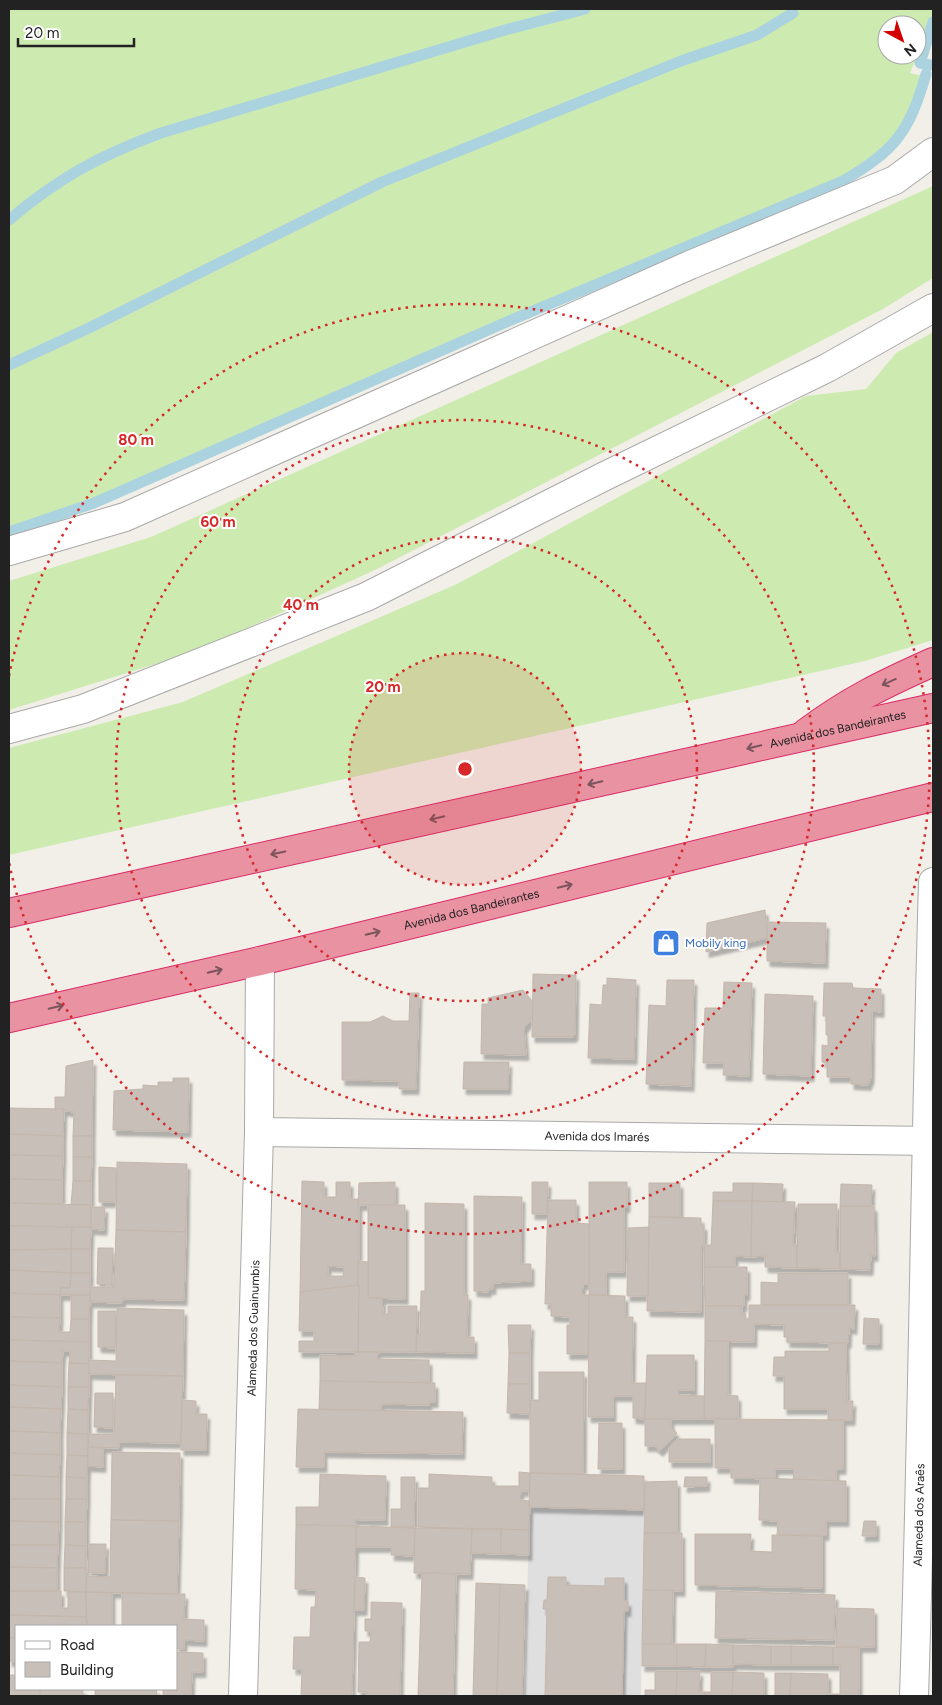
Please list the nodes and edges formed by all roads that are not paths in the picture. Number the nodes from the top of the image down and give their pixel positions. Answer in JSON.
{"nodes":[{"id":1,"x":933,"y":152,"type":"edge"},
{"id":2,"x":933,"y":308,"type":"edge"},
{"id":3,"x":9,"y":551,"type":"edge"},
{"id":4,"x":933,"y":662,"type":"edge"},
{"id":5,"x":933,"y":708,"type":"edge"},
{"id":6,"x":9,"y":729,"type":"edge"},
{"id":7,"x":801,"y":737,"type":"junction"},
{"id":8,"x":933,"y":797,"type":"edge"},
{"id":9,"x":933,"y":882,"type":"edge"},
{"id":10,"x":9,"y":913,"type":"edge"},
{"id":11,"x":260,"y":961,"type":"junction"},
{"id":12,"x":9,"y":1018,"type":"edge"},
{"id":13,"x":259,"y":1132,"type":"junction"},
{"id":14,"x":929,"y":1141,"type":"edge"},
{"id":15,"x":243,"y":1696,"type":"edge"},
{"id":16,"x":914,"y":1696,"type":"edge"}],
"edges":[{"from":1,"to":3,"type":"street"},
{"from":2,"to":6,"type":"street"},
{"from":4,"to":7,"type":"highway","one_way":true},
{"from":5,"to":7,"type":"highway","name":"Avenida dos Bandeirantes"},
{"from":7,"to":10,"type":"highway","name":"Avenida dos Bandeirantes","one_way":true},
{"from":11,"to":8,"type":"highway","name":"Avenida dos Bandeirantes","one_way":true},
{"from":9,"to":14,"type":"street","name":"Alameda dos Araês"},
{"from":12,"to":11,"type":"highway","name":"Avenida dos Bandeirantes","one_way":true},
{"from":11,"to":13,"type":"street","name":"Alameda dos Guainumbis"},
{"from":13,"to":14,"type":"street","name":"Avenida dos Imarés"},
{"from":13,"to":15,"type":"street","name":"Alameda dos Guainumbis"},
{"from":14,"to":16,"type":"street","name":"Alameda dos Araês"}]}
